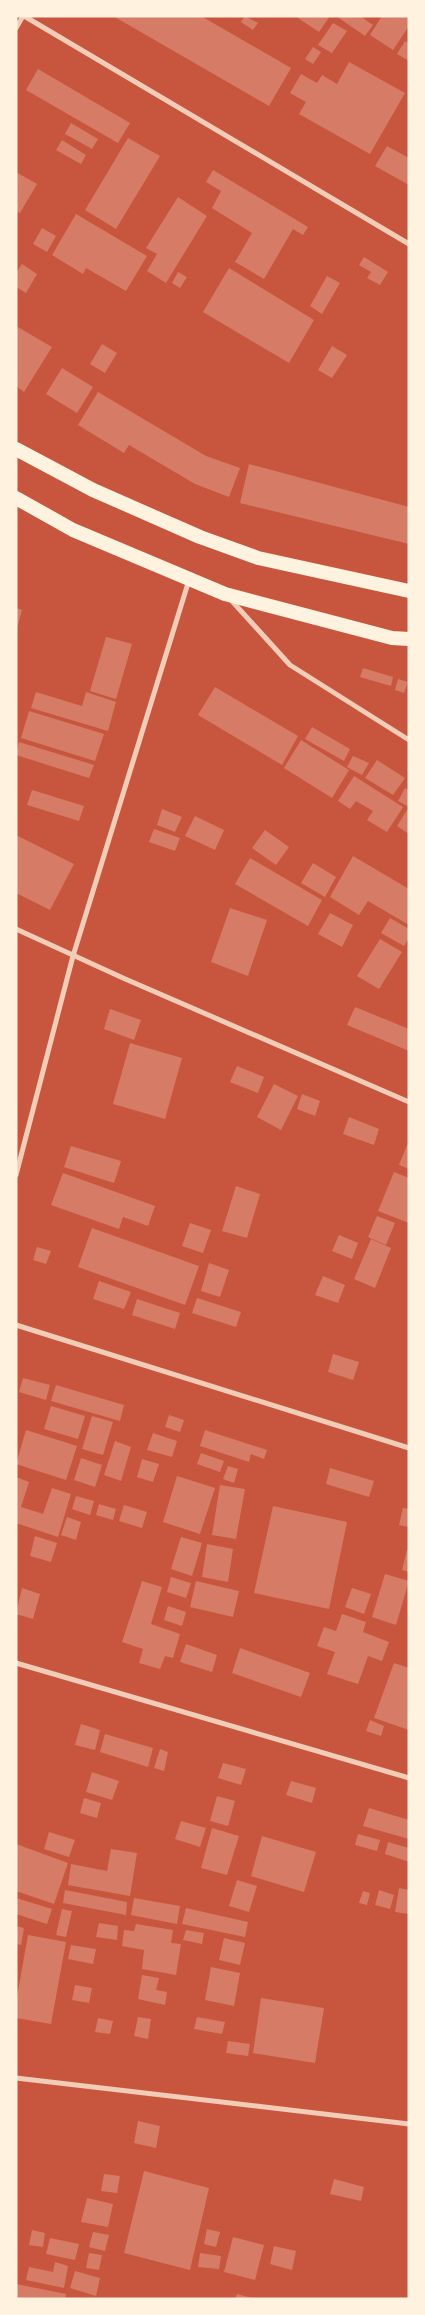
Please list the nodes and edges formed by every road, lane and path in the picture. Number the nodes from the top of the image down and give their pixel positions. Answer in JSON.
{"nodes":[{"id":1,"x":24,"y":16,"type":"edge"},
{"id":2,"x":16,"y":28,"type":"edge"},
{"id":3,"x":409,"y":244,"type":"edge"},
{"id":4,"x":16,"y":449,"type":"edge"},
{"id":5,"x":16,"y":498,"type":"edge"},
{"id":6,"x":189,"y":580,"type":"junction"},
{"id":7,"x":409,"y":591,"type":"edge"},
{"id":8,"x":225,"y":594,"type":"junction"},
{"id":9,"x":409,"y":639,"type":"edge"},
{"id":10,"x":409,"y":740,"type":"edge"},
{"id":11,"x":16,"y":929,"type":"edge"},
{"id":12,"x":73,"y":956,"type":"junction"},
{"id":13,"x":409,"y":1102,"type":"edge"},
{"id":14,"x":16,"y":1175,"type":"edge"},
{"id":15,"x":16,"y":1325,"type":"edge"},
{"id":16,"x":409,"y":1448,"type":"edge"},
{"id":17,"x":16,"y":1663,"type":"edge"},
{"id":18,"x":409,"y":1778,"type":"edge"},
{"id":19,"x":16,"y":2078,"type":"edge"},
{"id":20,"x":409,"y":2124,"type":"edge"}],
"edges":[{"from":1,"to":2,"type":"street"},
{"from":1,"to":3,"type":"street"},
{"from":4,"to":7,"type":"highway"},
{"from":5,"to":6,"type":"highway"},
{"from":6,"to":8,"type":"highway"},
{"from":6,"to":12,"type":"street"},
{"from":8,"to":9,"type":"highway"},
{"from":8,"to":10,"type":"street"},
{"from":11,"to":12,"type":"street"},
{"from":12,"to":13,"type":"street"},
{"from":12,"to":14,"type":"street"},
{"from":15,"to":16,"type":"street"},
{"from":17,"to":18,"type":"street"},
{"from":19,"to":20,"type":"street"}]}
